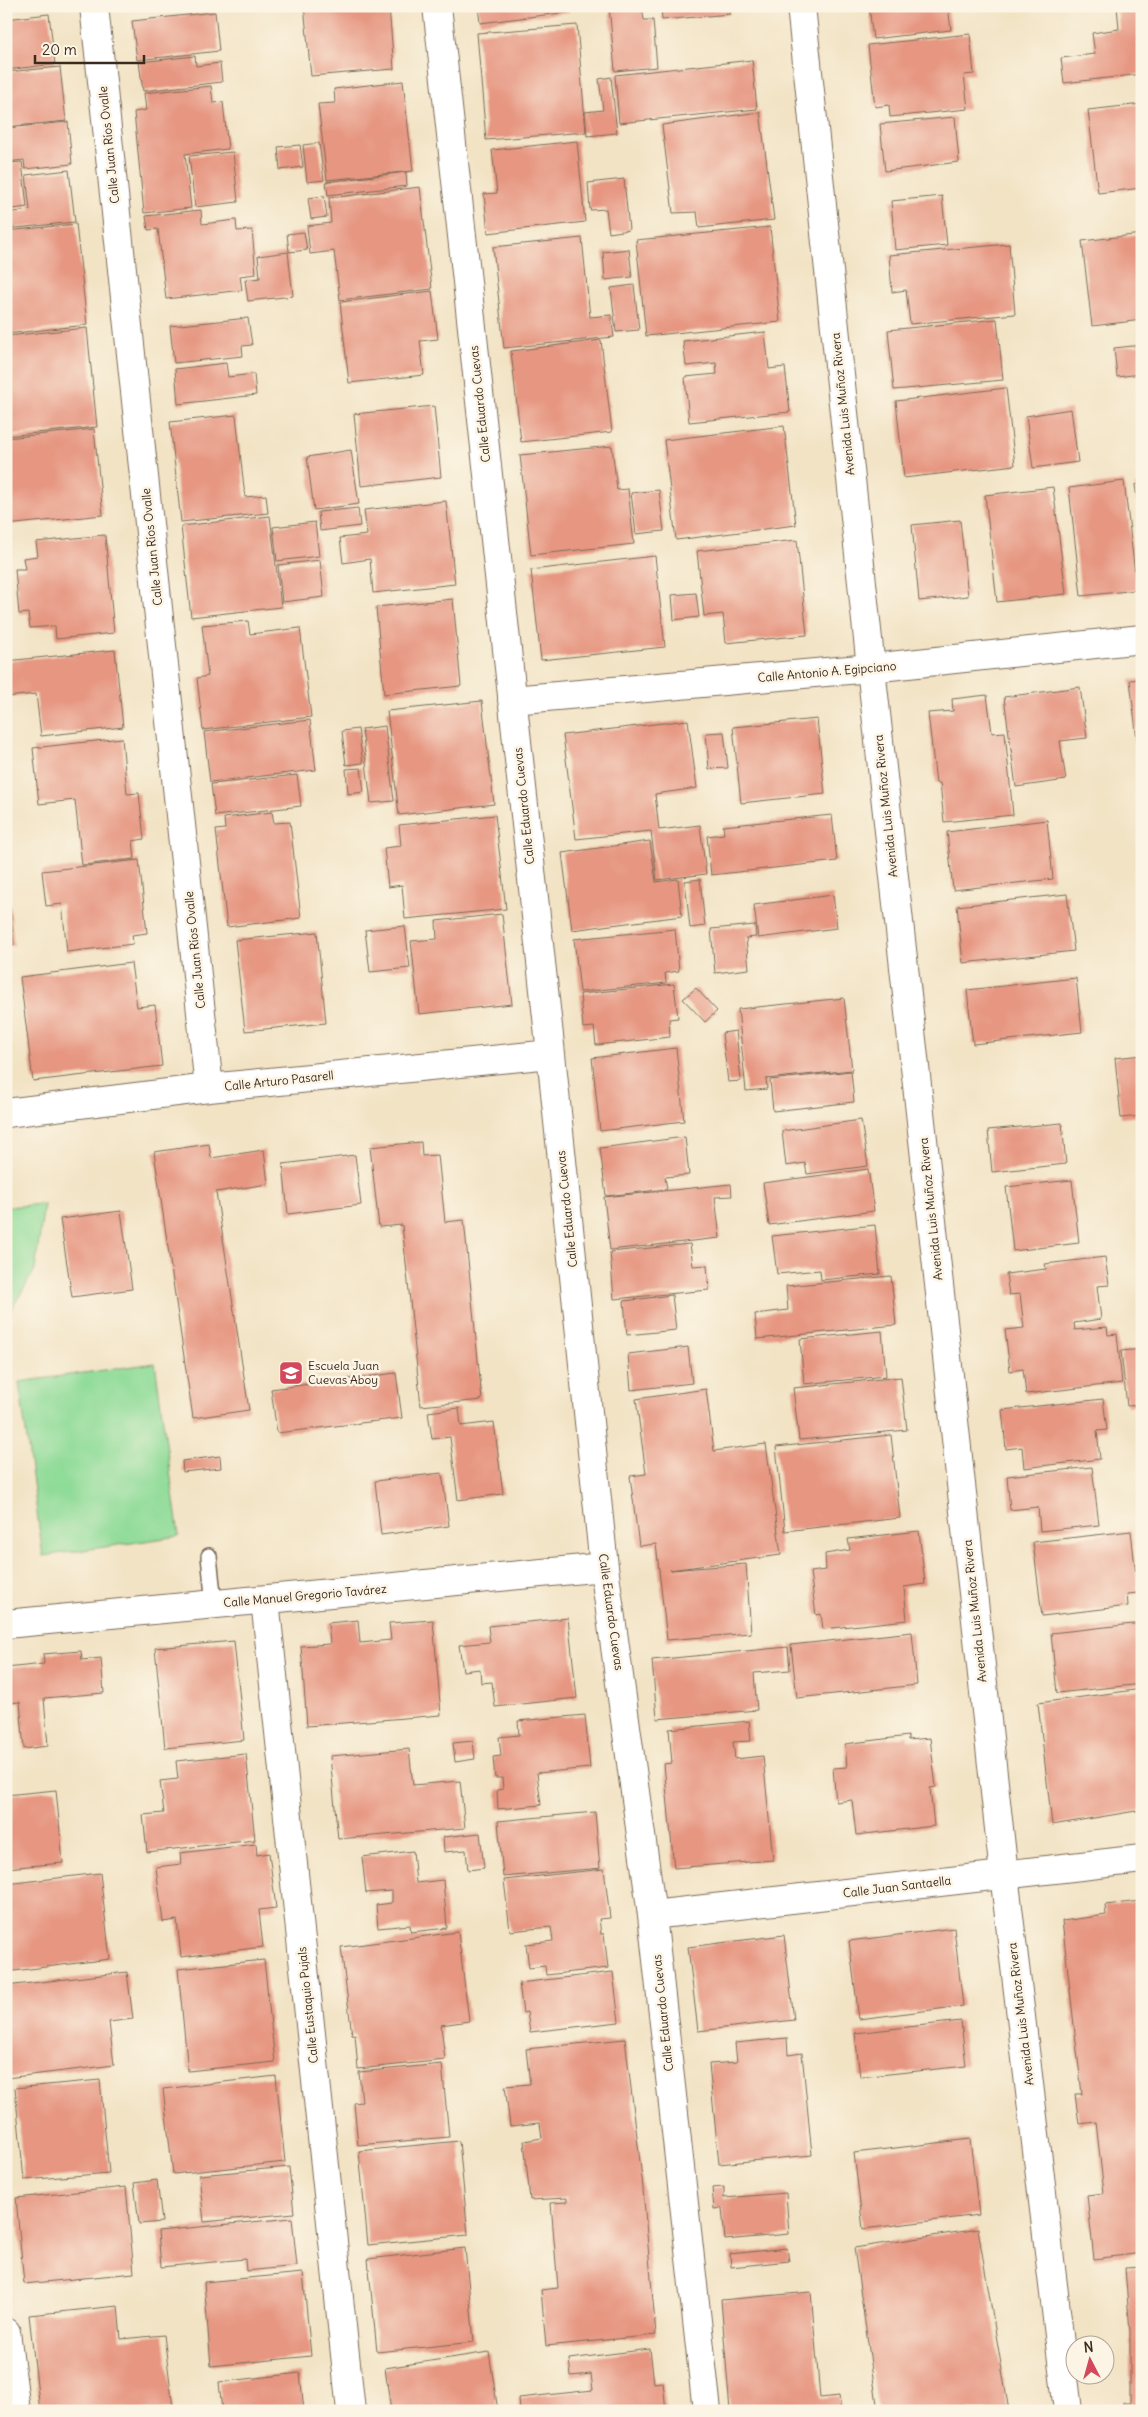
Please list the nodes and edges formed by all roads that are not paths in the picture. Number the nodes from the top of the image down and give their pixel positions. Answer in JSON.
{"nodes":[{"id":1,"x":94,"y":6,"type":"edge"},
{"id":2,"x":436,"y":6,"type":"edge"},
{"id":3,"x":801,"y":6,"type":"edge"},
{"id":4,"x":1142,"y":639,"type":"edge"},
{"id":5,"x":871,"y":668,"type":"junction"},
{"id":6,"x":512,"y":700,"type":"junction"},
{"id":7,"x":551,"y":1054,"type":"junction"},
{"id":8,"x":210,"y":1088,"type":"junction"},
{"id":9,"x":6,"y":1113,"type":"edge"},
{"id":10,"x":209,"y":1556,"type":"dead end"},
{"id":11,"x":604,"y":1567,"type":"junction"},
{"id":12,"x":265,"y":1600,"type":"junction"},
{"id":13,"x":214,"y":1604,"type":"junction"},
{"id":14,"x":6,"y":1624,"type":"edge"},
{"id":15,"x":1142,"y":1859,"type":"edge"},
{"id":16,"x":1004,"y":1874,"type":"junction"},
{"id":17,"x":652,"y":1915,"type":"junction"},
{"id":18,"x":6,"y":2332,"type":"edge"},
{"id":19,"x":16,"y":2411,"type":"edge"},
{"id":20,"x":351,"y":2411,"type":"edge"},
{"id":21,"x":707,"y":2411,"type":"edge"},
{"id":22,"x":1068,"y":2411,"type":"edge"}],
"edges":[{"from":1,"to":8,"type":"street","name":"Calle Juan Ríos Ovalle"},
{"from":2,"to":6,"type":"street","name":"Calle Eduardo Cuevas"},
{"from":3,"to":5,"type":"street","name":"Avenida Luis Muñoz Rivera"},
{"from":4,"to":5,"type":"street","name":"Calle Antonio A. Egipciano"},
{"from":5,"to":6,"type":"street","name":"Calle Antonio A. Egipciano"},
{"from":5,"to":16,"type":"street","name":"Avenida Luis Muñoz Rivera"},
{"from":6,"to":7,"type":"street","name":"Calle Eduardo Cuevas"},
{"from":7,"to":8,"type":"street","name":"Calle Arturo Pasarell"},
{"from":7,"to":11,"type":"street","name":"Calle Eduardo Cuevas"},
{"from":8,"to":9,"type":"street","name":"Calle Arturo Pasarell"},
{"from":10,"to":13,"type":"lane"},
{"from":11,"to":12,"type":"street","name":"Calle Manuel Gregorio Tavárez"},
{"from":11,"to":17,"type":"street","name":"Calle Eduardo Cuevas"},
{"from":12,"to":13,"type":"street","name":"Calle Manuel Gregorio Tavárez"},
{"from":12,"to":20,"type":"street","name":"Calle Eustaquio Pujals"},
{"from":13,"to":14,"type":"street","name":"Calle Manuel Gregorio Tavárez"},
{"from":15,"to":16,"type":"street","name":"Calle Juan Santaella"},
{"from":16,"to":17,"type":"street","name":"Calle Juan Santaella"},
{"from":16,"to":22,"type":"street","name":"Avenida Luis Muñoz Rivera"},
{"from":17,"to":21,"type":"street","name":"Calle Eduardo Cuevas"},
{"from":18,"to":19,"type":"street"}]}
